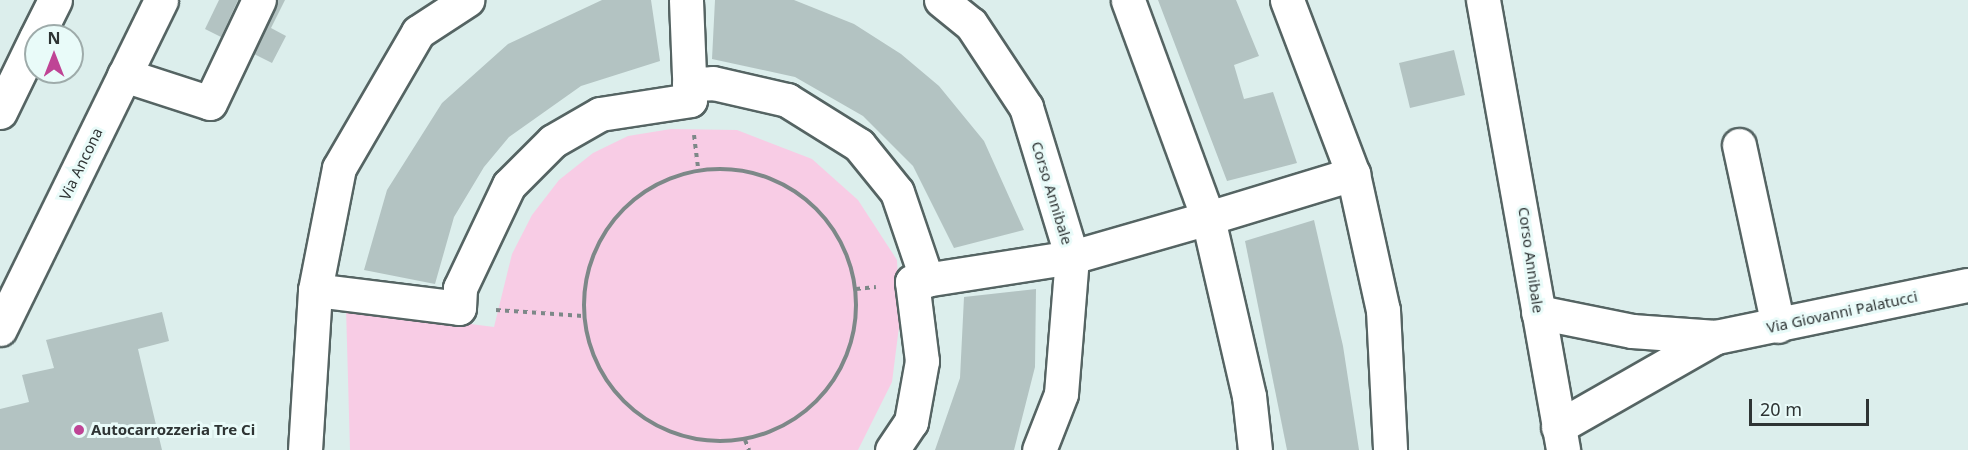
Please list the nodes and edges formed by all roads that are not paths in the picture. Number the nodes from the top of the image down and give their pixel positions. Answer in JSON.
{"nodes":[{"id":1,"x":55,"y":0,"type":"edge"},
{"id":2,"x":161,"y":0,"type":"edge"},
{"id":3,"x":259,"y":0,"type":"edge"},
{"id":4,"x":467,"y":0,"type":"edge"},
{"id":5,"x":686,"y":0,"type":"edge"},
{"id":6,"x":941,"y":0,"type":"edge"},
{"id":7,"x":1128,"y":0,"type":"edge"},
{"id":8,"x":1287,"y":0,"type":"edge"},
{"id":9,"x":1483,"y":0,"type":"edge"},
{"id":10,"x":43,"y":24,"type":"edge"},
{"id":11,"x":24,"y":63,"type":"edge"},
{"id":12,"x":124,"y":75,"type":"junction"},
{"id":13,"x":690,"y":92,"type":"junction"},
{"id":14,"x":0,"y":112,"type":"edge"},
{"id":15,"x":1739,"y":145,"type":"dead end"},
{"id":16,"x":1353,"y":174,"type":"junction"},
{"id":17,"x":1208,"y":218,"type":"junction"},
{"id":18,"x":1072,"y":257,"type":"junction"},
{"id":19,"x":1968,"y":270,"type":"edge"},
{"id":20,"x":920,"y":281,"type":"junction"},
{"id":21,"x":1968,"y":285,"type":"edge"},
{"id":22,"x":315,"y":290,"type":"junction"},
{"id":23,"x":1935,"y":292,"type":"junction"},
{"id":24,"x":1538,"y":312,"type":"junction"},
{"id":25,"x":1778,"y":326,"type":"junction"},
{"id":26,"x":0,"y":329,"type":"edge"},
{"id":27,"x":1716,"y":337,"type":"junction"},
{"id":28,"x":1561,"y":439,"type":"edge"},
{"id":29,"x":305,"y":450,"type":"edge"},
{"id":30,"x":892,"y":450,"type":"edge"},
{"id":31,"x":1040,"y":450,"type":"edge"},
{"id":32,"x":1255,"y":450,"type":"edge"},
{"id":33,"x":1390,"y":450,"type":"edge"}],
"edges":[{"from":1,"to":10,"type":"street"},
{"from":2,"to":12,"type":"street","name":"Via Ancona"},
{"from":3,"to":12,"type":"street"},
{"from":4,"to":22,"type":"street"},
{"from":5,"to":13,"type":"street"},
{"from":6,"to":18,"type":"street","name":"Corso Annibale"},
{"from":7,"to":17,"type":"street"},
{"from":8,"to":16,"type":"street"},
{"from":9,"to":24,"type":"street","name":"Corso Annibale"},
{"from":11,"to":14,"type":"street"},
{"from":12,"to":26,"type":"street","name":"Via Ancona"},
{"from":13,"to":20,"type":"street"},
{"from":13,"to":22,"type":"street"},
{"from":15,"to":25,"type":"street"},
{"from":16,"to":17,"type":"street"},
{"from":16,"to":33,"type":"street"},
{"from":17,"to":18,"type":"street"},
{"from":17,"to":32,"type":"street"},
{"from":18,"to":20,"type":"street"},
{"from":18,"to":31,"type":"street","name":"Corso Annibale"},
{"from":19,"to":23,"type":"street"},
{"from":20,"to":30,"type":"street"},
{"from":21,"to":23,"type":"street","name":"Via Giovanni Palatucci"},
{"from":22,"to":29,"type":"street"},
{"from":23,"to":25,"type":"street","name":"Via Giovanni Palatucci"},
{"from":24,"to":27,"type":"street","name":"Via Giovanni Palatucci"},
{"from":24,"to":28,"type":"street","name":"Corso Annibale"},
{"from":25,"to":27,"type":"street","name":"Via Giovanni Palatucci"},
{"from":27,"to":28,"type":"street","name":"Via Giovanni Palatucci"}]}
